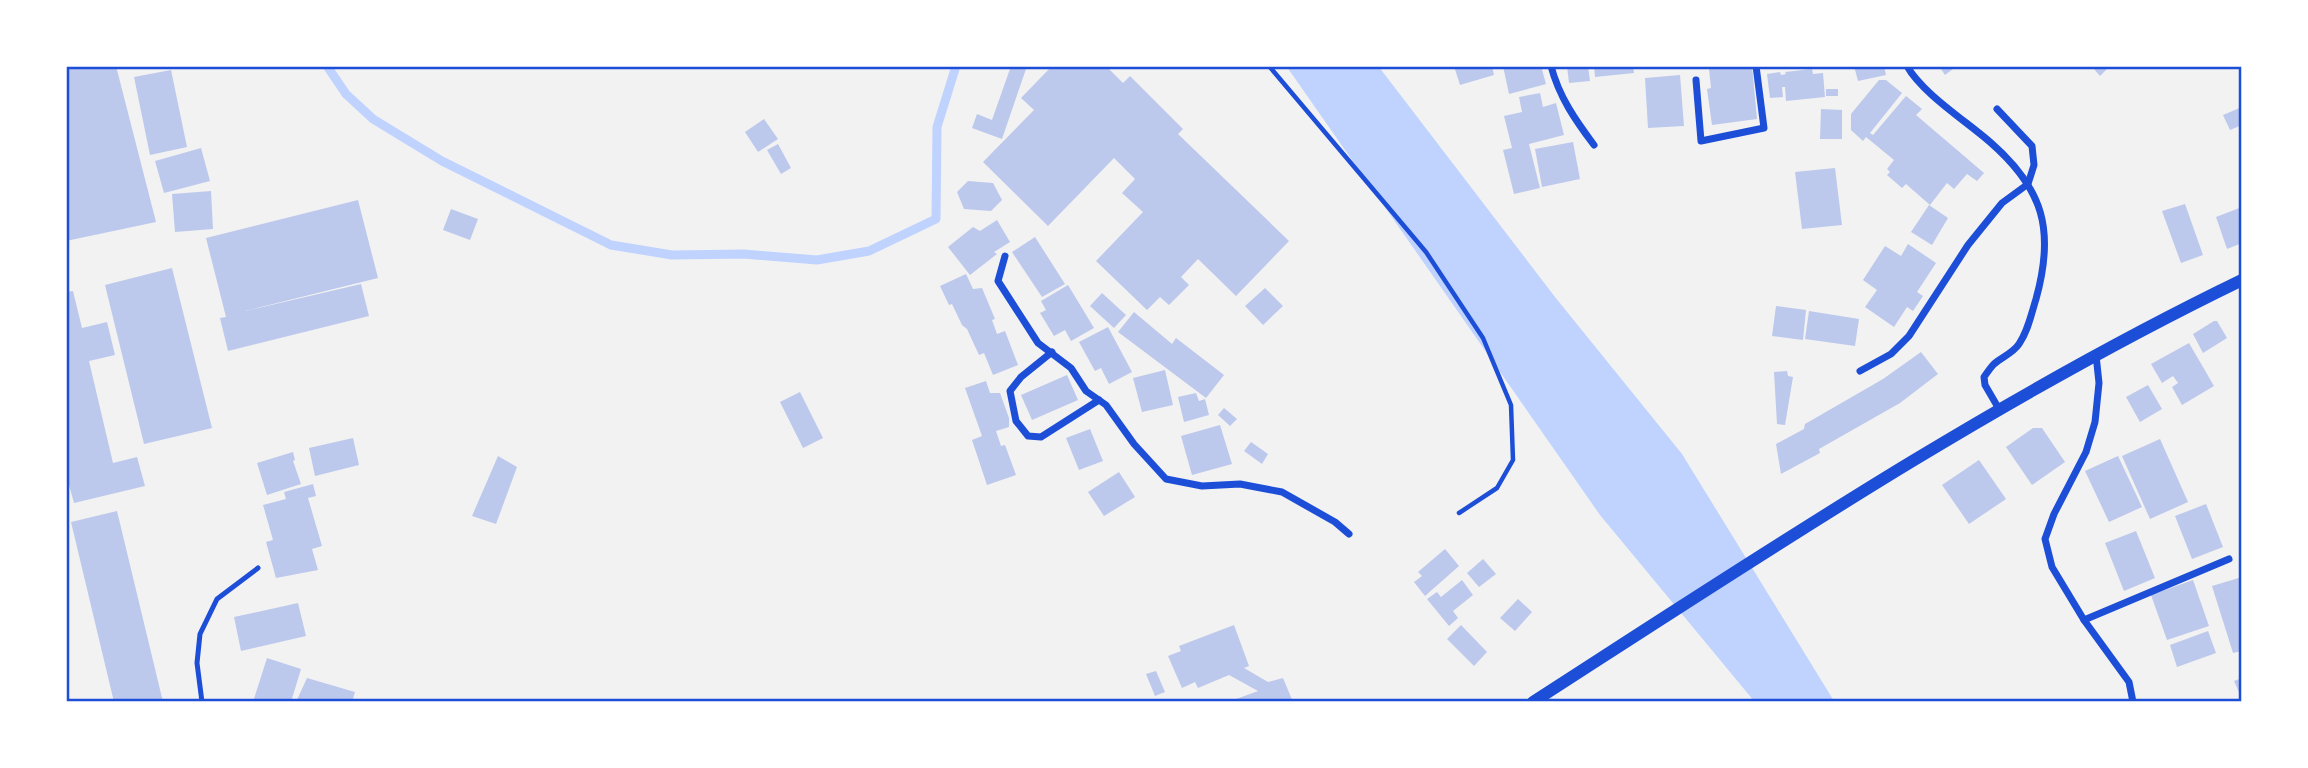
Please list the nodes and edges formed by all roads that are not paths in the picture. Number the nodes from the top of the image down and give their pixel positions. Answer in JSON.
{"nodes":[{"id":1,"x":1551,"y":66,"type":"edge"},
{"id":2,"x":1756,"y":66,"type":"edge"},
{"id":3,"x":1907,"y":66,"type":"edge"},
{"id":4,"x":1696,"y":80,"type":"dead end"},
{"id":5,"x":1997,"y":109,"type":"dead end"},
{"id":6,"x":1594,"y":145,"type":"dead end"},
{"id":7,"x":2028,"y":184,"type":"junction"},
{"id":8,"x":1005,"y":256,"type":"dead end"},
{"id":9,"x":2242,"y":280,"type":"edge"},
{"id":10,"x":1052,"y":352,"type":"junction"},
{"id":11,"x":2096,"y":355,"type":"junction"},
{"id":12,"x":1860,"y":371,"type":"dead end"},
{"id":13,"x":1099,"y":400,"type":"junction"},
{"id":14,"x":1999,"y":409,"type":"junction"},
{"id":15,"x":1349,"y":534,"type":"dead end"},
{"id":16,"x":2229,"y":559,"type":"dead end"},
{"id":17,"x":258,"y":568,"type":"dead end"},
{"id":18,"x":2084,"y":620,"type":"junction"},
{"id":19,"x":202,"y":702,"type":"edge"},
{"id":20,"x":1533,"y":702,"type":"edge"},
{"id":21,"x":2133,"y":702,"type":"edge"}],
"edges":[{"from":1,"to":6,"type":"street"},
{"from":2,"to":4,"type":"street"},
{"from":3,"to":7,"type":"street"},
{"from":5,"to":7,"type":"street"},
{"from":7,"to":12,"type":"street"},
{"from":7,"to":14,"type":"street"},
{"from":8,"to":10,"type":"street"},
{"from":9,"to":11,"type":"street"},
{"from":10,"to":13,"type":"street"},
{"from":10,"to":13,"type":"street"},
{"from":11,"to":14,"type":"street"},
{"from":11,"to":18,"type":"street"},
{"from":13,"to":15,"type":"street"},
{"from":14,"to":20,"type":"street"},
{"from":16,"to":18,"type":"street"},
{"from":17,"to":19,"type":"lane"},
{"from":18,"to":21,"type":"street"}]}
